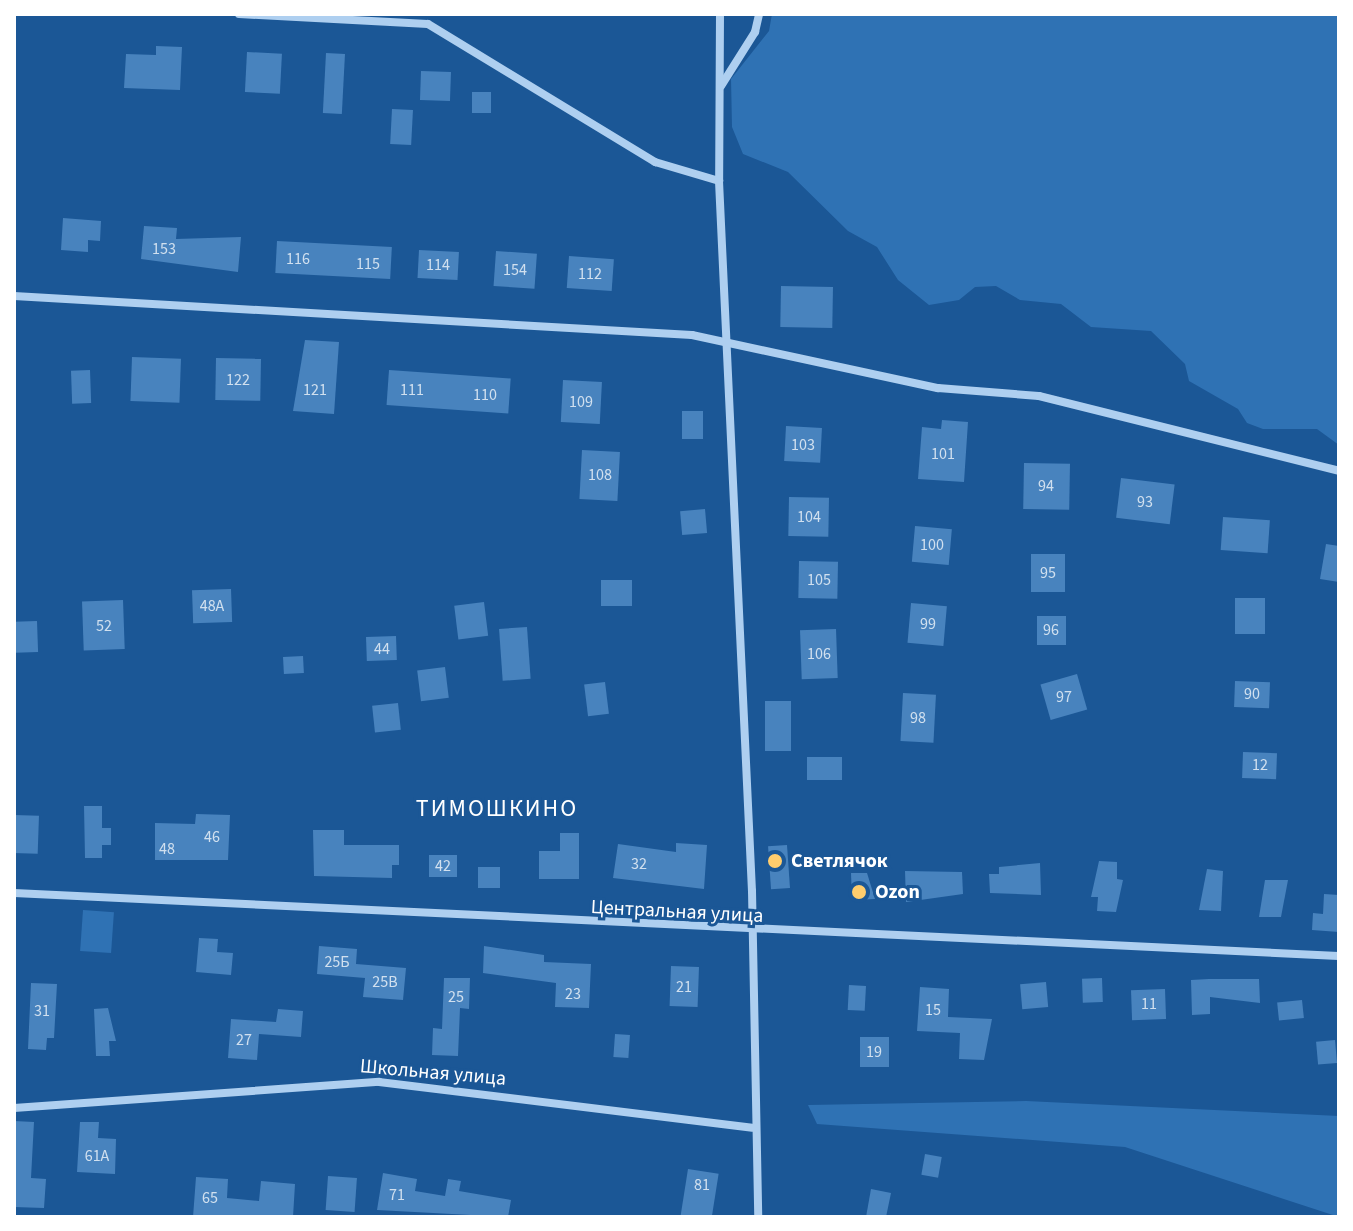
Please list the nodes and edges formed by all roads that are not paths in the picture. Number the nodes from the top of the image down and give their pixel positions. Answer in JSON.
{"nodes":[{"id":1,"x":239,"y":14,"type":"edge"},
{"id":2,"x":720,"y":14,"type":"edge"},
{"id":3,"x":759,"y":14,"type":"edge"},
{"id":4,"x":720,"y":87,"type":"junction"},
{"id":5,"x":719,"y":181,"type":"junction"},
{"id":6,"x":14,"y":296,"type":"edge"},
{"id":7,"x":726,"y":344,"type":"junction"},
{"id":8,"x":1339,"y":471,"type":"edge"},
{"id":9,"x":14,"y":893,"type":"edge"},
{"id":10,"x":753,"y":933,"type":"junction"},
{"id":11,"x":1339,"y":956,"type":"edge"},
{"id":12,"x":14,"y":1108,"type":"edge"},
{"id":13,"x":752,"y":1128,"type":"junction"},
{"id":14,"x":758,"y":1217,"type":"edge"}],
"edges":[{"from":1,"to":5,"type":"street"},
{"from":2,"to":4,"type":"street"},
{"from":3,"to":4,"type":"street"},
{"from":4,"to":5,"type":"street"},
{"from":5,"to":7,"type":"street"},
{"from":6,"to":7,"type":"street"},
{"from":7,"to":8,"type":"street"},
{"from":7,"to":10,"type":"street"},
{"from":9,"to":10,"type":"street","name":"Центральная улица"},
{"from":10,"to":11,"type":"street","name":"Центральная улица"},
{"from":10,"to":13,"type":"street"},
{"from":12,"to":13,"type":"street","name":"Школьная улица"},
{"from":13,"to":14,"type":"street"}]}
